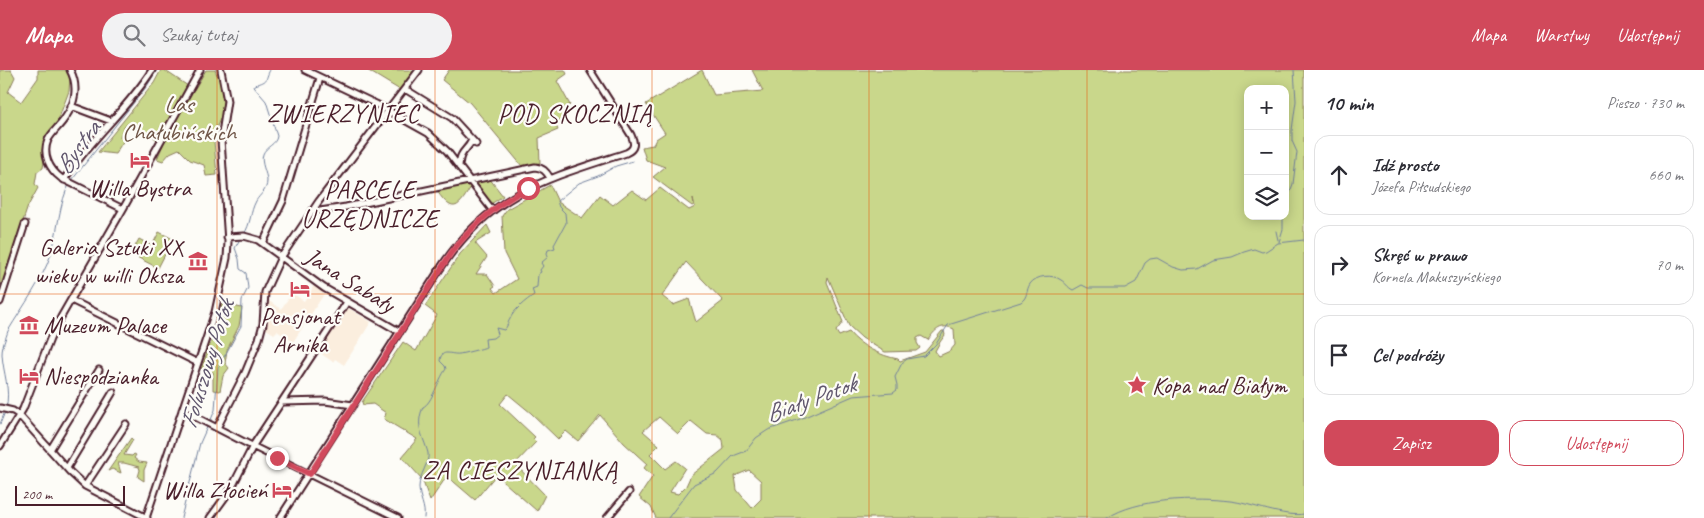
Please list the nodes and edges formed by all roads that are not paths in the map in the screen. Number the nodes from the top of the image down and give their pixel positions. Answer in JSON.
{"nodes":[{"id":1,"x":70,"y":70,"type":"edge"},
{"id":2,"x":152,"y":70,"type":"edge"},
{"id":3,"x":200,"y":70,"type":"edge"},
{"id":4,"x":221,"y":70,"type":"edge"},
{"id":5,"x":305,"y":70,"type":"edge"},
{"id":6,"x":419,"y":70,"type":"edge"},
{"id":7,"x":590,"y":70,"type":"edge"},
{"id":8,"x":320,"y":78,"type":"junction"},
{"id":9,"x":405,"y":89,"type":"junction"},
{"id":10,"x":71,"y":106,"type":"junction"},
{"id":11,"x":388,"y":110,"type":"junction"},
{"id":12,"x":111,"y":121,"type":"junction"},
{"id":13,"x":459,"y":167,"type":"junction"},
{"id":14,"x":550,"y":178,"type":"junction"},
{"id":15,"x":470,"y":180,"type":"junction"},
{"id":16,"x":65,"y":181,"type":"junction"},
{"id":17,"x":123,"y":210,"type":"junction"},
{"id":18,"x":313,"y":210,"type":"junction"},
{"id":19,"x":493,"y":211,"type":"junction"},
{"id":20,"x":25,"y":224,"type":"dead end"},
{"id":21,"x":227,"y":237,"type":"junction"},
{"id":22,"x":263,"y":243,"type":"junction"},
{"id":23,"x":282,"y":257,"type":"junction"},
{"id":24,"x":71,"y":300,"type":"junction"},
{"id":25,"x":0,"y":302,"type":"edge"},
{"id":26,"x":347,"y":302,"type":"junction"},
{"id":27,"x":400,"y":332,"type":"junction"},
{"id":28,"x":198,"y":363,"type":"junction"},
{"id":29,"x":99,"y":370,"type":"dead end"},
{"id":30,"x":114,"y":392,"type":"dead end"},
{"id":31,"x":283,"y":402,"type":"junction"},
{"id":32,"x":354,"y":405,"type":"junction"},
{"id":33,"x":0,"y":408,"type":"edge"},
{"id":34,"x":182,"y":410,"type":"junction"},
{"id":35,"x":19,"y":416,"type":"junction"},
{"id":36,"x":126,"y":424,"type":"dead end"},
{"id":37,"x":214,"y":426,"type":"junction"},
{"id":38,"x":0,"y":446,"type":"edge"},
{"id":39,"x":253,"y":447,"type":"junction"},
{"id":40,"x":50,"y":450,"type":"junction"},
{"id":41,"x":66,"y":468,"type":"junction"},
{"id":42,"x":310,"y":474,"type":"junction"},
{"id":43,"x":85,"y":486,"type":"junction"},
{"id":44,"x":629,"y":492,"type":"dead end"},
{"id":45,"x":147,"y":518,"type":"edge"},
{"id":46,"x":210,"y":518,"type":"edge"},
{"id":47,"x":280,"y":518,"type":"edge"},
{"id":48,"x":398,"y":518,"type":"edge"},
{"id":49,"x":607,"y":518,"type":"edge"}],
"edges":[{"from":1,"to":10,"type":"street"},
{"from":2,"to":12,"type":"street"},
{"from":3,"to":17,"type":"street"},
{"from":4,"to":21,"type":"street"},
{"from":5,"to":8,"type":"street"},
{"from":6,"to":9,"type":"street"},
{"from":7,"to":14,"type":"street"},
{"from":8,"to":11,"type":"street"},
{"from":8,"to":22,"type":"street"},
{"from":9,"to":11,"type":"street"},
{"from":9,"to":13,"type":"street"},
{"from":10,"to":12,"type":"street"},
{"from":10,"to":16,"type":"street"},
{"from":11,"to":13,"type":"street"},
{"from":11,"to":18,"type":"street"},
{"from":12,"to":16,"type":"street"},
{"from":13,"to":15,"type":"street"},
{"from":14,"to":15,"type":"street"},
{"from":14,"to":19,"type":"street"},
{"from":15,"to":18,"type":"street"},
{"from":15,"to":19,"type":"street"},
{"from":16,"to":17,"type":"street"},
{"from":17,"to":24,"type":"street"},
{"from":18,"to":23,"type":"street"},
{"from":19,"to":27,"type":"street"},
{"from":20,"to":25,"type":"street"},
{"from":21,"to":22,"type":"street","name":"Jana Sabały"},
{"from":21,"to":28,"type":"street"},
{"from":22,"to":23,"type":"street","name":"Jana Sabały"},
{"from":23,"to":26,"type":"street","name":"Jana Sabały"},
{"from":23,"to":37,"type":"street"},
{"from":24,"to":28,"type":"street"},
{"from":24,"to":35,"type":"street"},
{"from":26,"to":27,"type":"street","name":"Jana Sabały"},
{"from":26,"to":31,"type":"street"},
{"from":27,"to":32,"type":"street"},
{"from":28,"to":34,"type":"street"},
{"from":29,"to":40,"type":"street"},
{"from":30,"to":41,"type":"street"},
{"from":31,"to":32,"type":"street"},
{"from":31,"to":39,"type":"street"},
{"from":32,"to":42,"type":"street"},
{"from":33,"to":35,"type":"street"},
{"from":34,"to":37,"type":"street"},
{"from":34,"to":45,"type":"street"},
{"from":35,"to":38,"type":"street"},
{"from":35,"to":40,"type":"street"},
{"from":36,"to":43,"type":"street"},
{"from":37,"to":39,"type":"street"},
{"from":39,"to":42,"type":"street"},
{"from":39,"to":46,"type":"street"},
{"from":40,"to":41,"type":"street"},
{"from":41,"to":43,"type":"street"},
{"from":42,"to":47,"type":"street"},
{"from":42,"to":48,"type":"street"},
{"from":43,"to":45,"type":"street"},
{"from":44,"to":49,"type":"street"}]}
